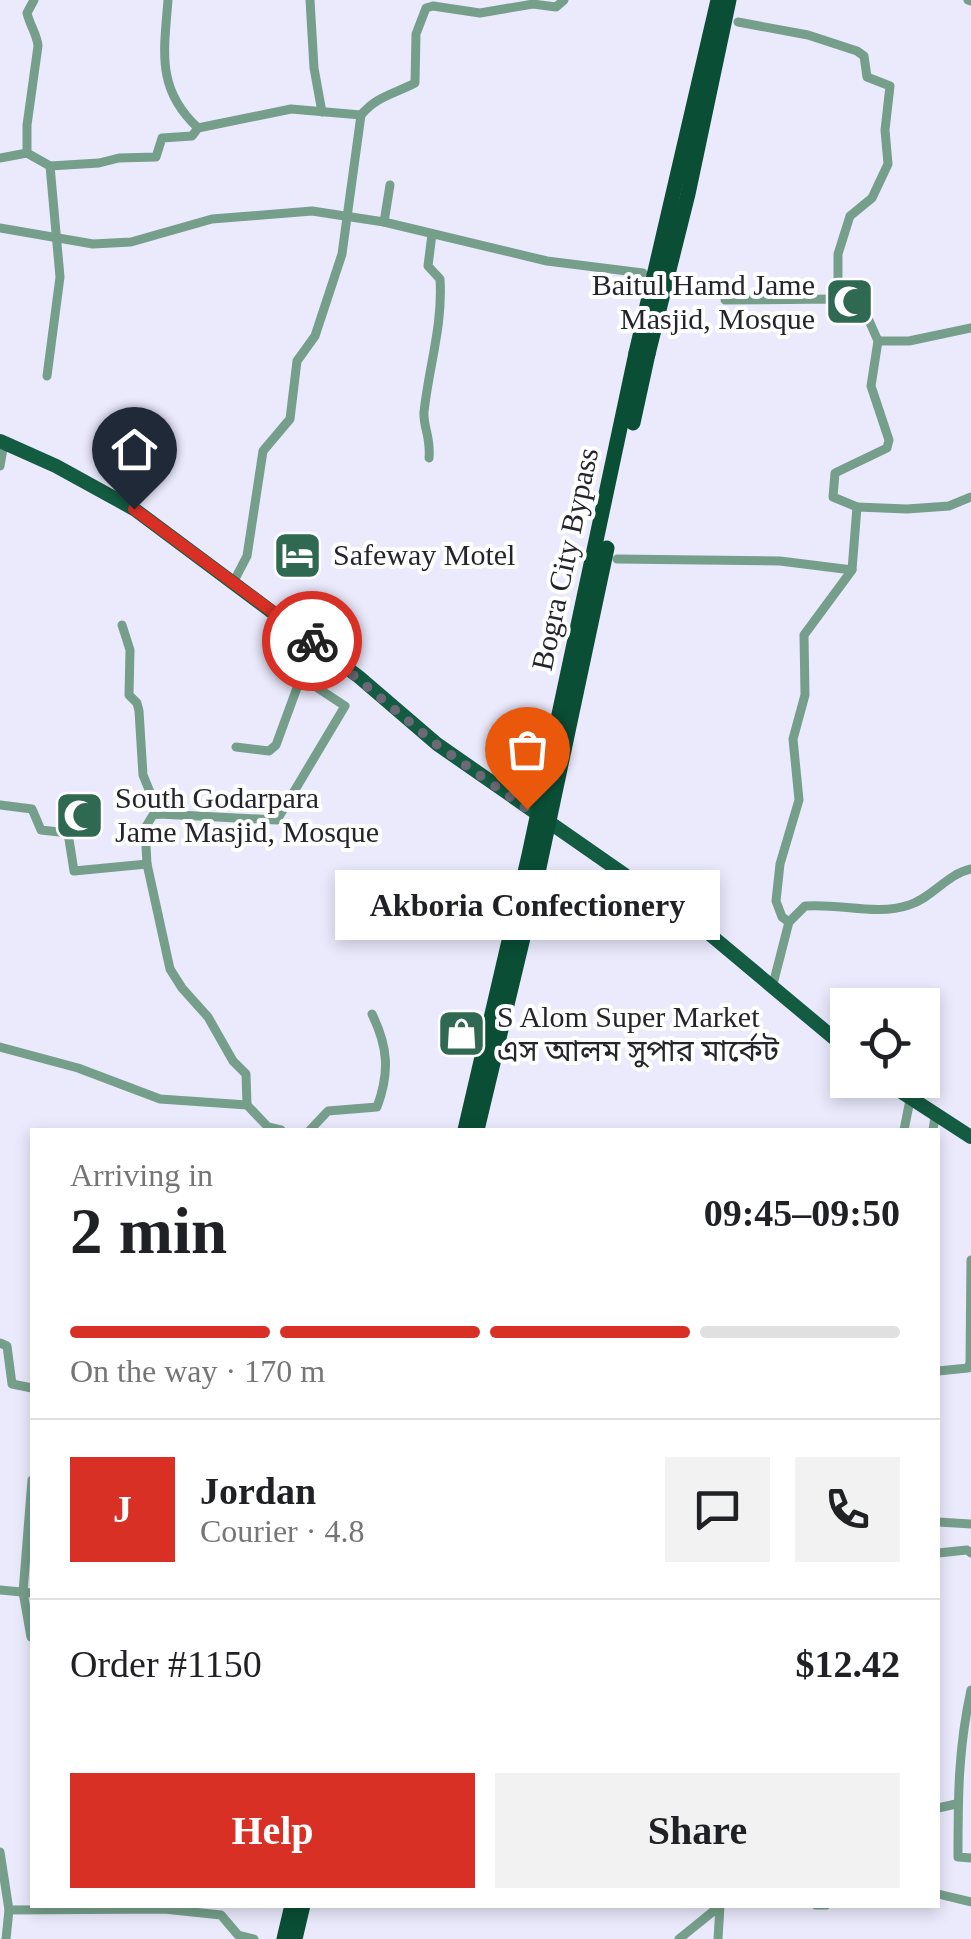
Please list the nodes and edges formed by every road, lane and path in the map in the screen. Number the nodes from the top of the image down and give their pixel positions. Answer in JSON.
{"nodes":[{"id":1,"x":34,"y":0,"type":"edge"},
{"id":2,"x":168,"y":0,"type":"edge"},
{"id":3,"x":310,"y":0,"type":"edge"},
{"id":4,"x":564,"y":0,"type":"edge"},
{"id":5,"x":718,"y":0,"type":"edge"},
{"id":6,"x":730,"y":0,"type":"edge"},
{"id":7,"x":533,"y":2,"type":"edge"},
{"id":8,"x":738,"y":22,"type":"dead end"},
{"id":9,"x":322,"y":112,"type":"junction"},
{"id":10,"x":361,"y":116,"type":"junction"},
{"id":11,"x":198,"y":128,"type":"junction"},
{"id":12,"x":27,"y":152,"type":"junction"},
{"id":13,"x":0,"y":158,"type":"edge"},
{"id":14,"x":50,"y":166,"type":"junction"},
{"id":15,"x":390,"y":185,"type":"dead end"},
{"id":16,"x":681,"y":195,"type":"junction"},
{"id":17,"x":346,"y":214,"type":"junction"},
{"id":18,"x":384,"y":222,"type":"junction"},
{"id":19,"x":0,"y":228,"type":"edge"},
{"id":20,"x":432,"y":234,"type":"junction"},
{"id":21,"x":56,"y":238,"type":"junction"},
{"id":22,"x":643,"y":272,"type":"dead end"},
{"id":23,"x":838,"y":299,"type":"junction"},
{"id":24,"x":724,"y":300,"type":"dead end"},
{"id":25,"x":971,"y":328,"type":"edge"},
{"id":26,"x":878,"y":341,"type":"junction"},
{"id":27,"x":642,"y":353,"type":"junction"},
{"id":28,"x":47,"y":376,"type":"dead end"},
{"id":29,"x":2,"y":442,"type":"edge"},
{"id":30,"x":429,"y":458,"type":"dead end"},
{"id":31,"x":0,"y":466,"type":"edge"},
{"id":32,"x":971,"y":497,"type":"edge"},
{"id":33,"x":857,"y":507,"type":"junction"},
{"id":34,"x":617,"y":559,"type":"dead end"},
{"id":35,"x":852,"y":570,"type":"junction"},
{"id":36,"x":234,"y":581,"type":"junction"},
{"id":37,"x":122,"y":625,"type":"dead end"},
{"id":38,"x":236,"y":747,"type":"dead end"},
{"id":39,"x":0,"y":805,"type":"edge"},
{"id":40,"x":159,"y":814,"type":"junction"},
{"id":41,"x":147,"y":864,"type":"junction"},
{"id":42,"x":971,"y":868,"type":"edge"},
{"id":43,"x":789,"y":922,"type":"junction"},
{"id":44,"x":772,"y":988,"type":"junction"},
{"id":45,"x":372,"y":1014,"type":"dead end"},
{"id":46,"x":830,"y":1035,"type":"edge"},
{"id":47,"x":0,"y":1048,"type":"edge"},
{"id":48,"x":907,"y":1098,"type":"edge"},
{"id":49,"x":910,"y":1100,"type":"junction"},
{"id":50,"x":247,"y":1105,"type":"junction"},
{"id":51,"x":934,"y":1123,"type":"edge"},
{"id":52,"x":268,"y":1128,"type":"edge"},
{"id":53,"x":312,"y":1128,"type":"edge"},
{"id":54,"x":465,"y":1128,"type":"edge"},
{"id":55,"x":478,"y":1128,"type":"edge"},
{"id":56,"x":904,"y":1128,"type":"edge"},
{"id":57,"x":971,"y":1137,"type":"edge"},
{"id":58,"x":971,"y":1260,"type":"edge"},
{"id":59,"x":0,"y":1343,"type":"edge"},
{"id":60,"x":940,"y":1371,"type":"edge"},
{"id":61,"x":30,"y":1388,"type":"edge"},
{"id":62,"x":940,"y":1522,"type":"edge"},
{"id":63,"x":971,"y":1524,"type":"edge"},
{"id":64,"x":30,"y":1536,"type":"edge"},
{"id":65,"x":971,"y":1553,"type":"edge"},
{"id":66,"x":940,"y":1554,"type":"edge"},
{"id":67,"x":0,"y":1590,"type":"edge"},
{"id":68,"x":28,"y":1593,"type":"edge"},
{"id":69,"x":30,"y":1622,"type":"edge"},
{"id":70,"x":971,"y":1690,"type":"edge"},
{"id":71,"x":968,"y":1721,"type":"edge"},
{"id":72,"x":956,"y":1804,"type":"junction"},
{"id":73,"x":940,"y":1808,"type":"edge"},
{"id":74,"x":0,"y":1852,"type":"edge"},
{"id":75,"x":971,"y":1858,"type":"edge"},
{"id":76,"x":940,"y":1894,"type":"edge"},
{"id":77,"x":971,"y":1902,"type":"edge"},
{"id":78,"x":230,"y":1908,"type":"dead end"},
{"id":79,"x":291,"y":1908,"type":"edge"},
{"id":80,"x":302,"y":1908,"type":"edge"},
{"id":81,"x":717,"y":1908,"type":"edge"},
{"id":82,"x":721,"y":1908,"type":"edge"},
{"id":83,"x":9,"y":1910,"type":"junction"},
{"id":84,"x":222,"y":1915,"type":"junction"},
{"id":85,"x":6,"y":1939,"type":"edge"},
{"id":86,"x":254,"y":1939,"type":"edge"},
{"id":87,"x":284,"y":1939,"type":"edge"},
{"id":88,"x":295,"y":1939,"type":"edge"},
{"id":89,"x":679,"y":1939,"type":"edge"},
{"id":90,"x":718,"y":1939,"type":"edge"}],
"edges":[{"from":1,"to":12,"type":"street"},
{"from":2,"to":11,"type":"street"},
{"from":3,"to":9,"type":"street"},
{"from":4,"to":7,"type":"street"},
{"from":5,"to":16,"type":"highway","name":"Bogra City Bypass"},
{"from":6,"to":16,"type":"highway","name":"Bogra City Bypass"},
{"from":7,"to":10,"type":"street"},
{"from":8,"to":23,"type":"street"},
{"from":9,"to":10,"type":"street"},
{"from":9,"to":11,"type":"street"},
{"from":10,"to":17,"type":"street"},
{"from":11,"to":14,"type":"street"},
{"from":12,"to":13,"type":"street"},
{"from":12,"to":14,"type":"street"},
{"from":14,"to":21,"type":"street"},
{"from":15,"to":18,"type":"street"},
{"from":16,"to":27,"type":"highway","name":"Bogra City Bypass"},
{"from":17,"to":18,"type":"street"},
{"from":17,"to":21,"type":"street"},
{"from":17,"to":36,"type":"street"},
{"from":18,"to":20,"type":"street"},
{"from":19,"to":21,"type":"street"},
{"from":20,"to":22,"type":"street"},
{"from":20,"to":30,"type":"street"},
{"from":21,"to":28,"type":"street"},
{"from":23,"to":24,"type":"street"},
{"from":23,"to":26,"type":"street"},
{"from":25,"to":26,"type":"street"},
{"from":26,"to":33,"type":"street"},
{"from":27,"to":54,"type":"highway","name":"Bogra City Bypass","bridge":true},
{"from":27,"to":55,"type":"highway","name":"Bogra City Bypass","bridge":true},
{"from":29,"to":31,"type":"street"},
{"from":29,"to":36,"type":"main road"},
{"from":32,"to":33,"type":"street"},
{"from":33,"to":35,"type":"street"},
{"from":34,"to":35,"type":"street"},
{"from":35,"to":43,"type":"street"},
{"from":36,"to":44,"type":"main road"},
{"from":37,"to":40,"type":"street"},
{"from":38,"to":40,"type":"street"},
{"from":39,"to":41,"type":"street"},
{"from":40,"to":41,"type":"street"},
{"from":41,"to":50,"type":"street"},
{"from":42,"to":43,"type":"street"},
{"from":43,"to":44,"type":"street"},
{"from":44,"to":46,"type":"main road"},
{"from":45,"to":53,"type":"street"},
{"from":47,"to":50,"type":"street"},
{"from":48,"to":49,"type":"main road"},
{"from":49,"to":51,"type":"main road"},
{"from":49,"to":56,"type":"street"},
{"from":50,"to":52,"type":"street"},
{"from":51,"to":57,"type":"main road"},
{"from":58,"to":60,"type":"street"},
{"from":59,"to":61,"type":"street"},
{"from":62,"to":63,"type":"street"},
{"from":64,"to":68,"type":"street"},
{"from":65,"to":66,"type":"street"},
{"from":67,"to":68,"type":"street"},
{"from":68,"to":69,"type":"street"},
{"from":70,"to":71,"type":"street"},
{"from":71,"to":72,"type":"street"},
{"from":72,"to":73,"type":"street"},
{"from":72,"to":75,"type":"street"},
{"from":74,"to":83,"type":"street"},
{"from":76,"to":77,"type":"street"},
{"from":78,"to":84,"type":"street"},
{"from":79,"to":87,"type":"highway"},
{"from":80,"to":88,"type":"highway"},
{"from":81,"to":89,"type":"street"},
{"from":82,"to":90,"type":"street"},
{"from":83,"to":84,"type":"street"},
{"from":83,"to":85,"type":"street"},
{"from":84,"to":86,"type":"street"}]}
